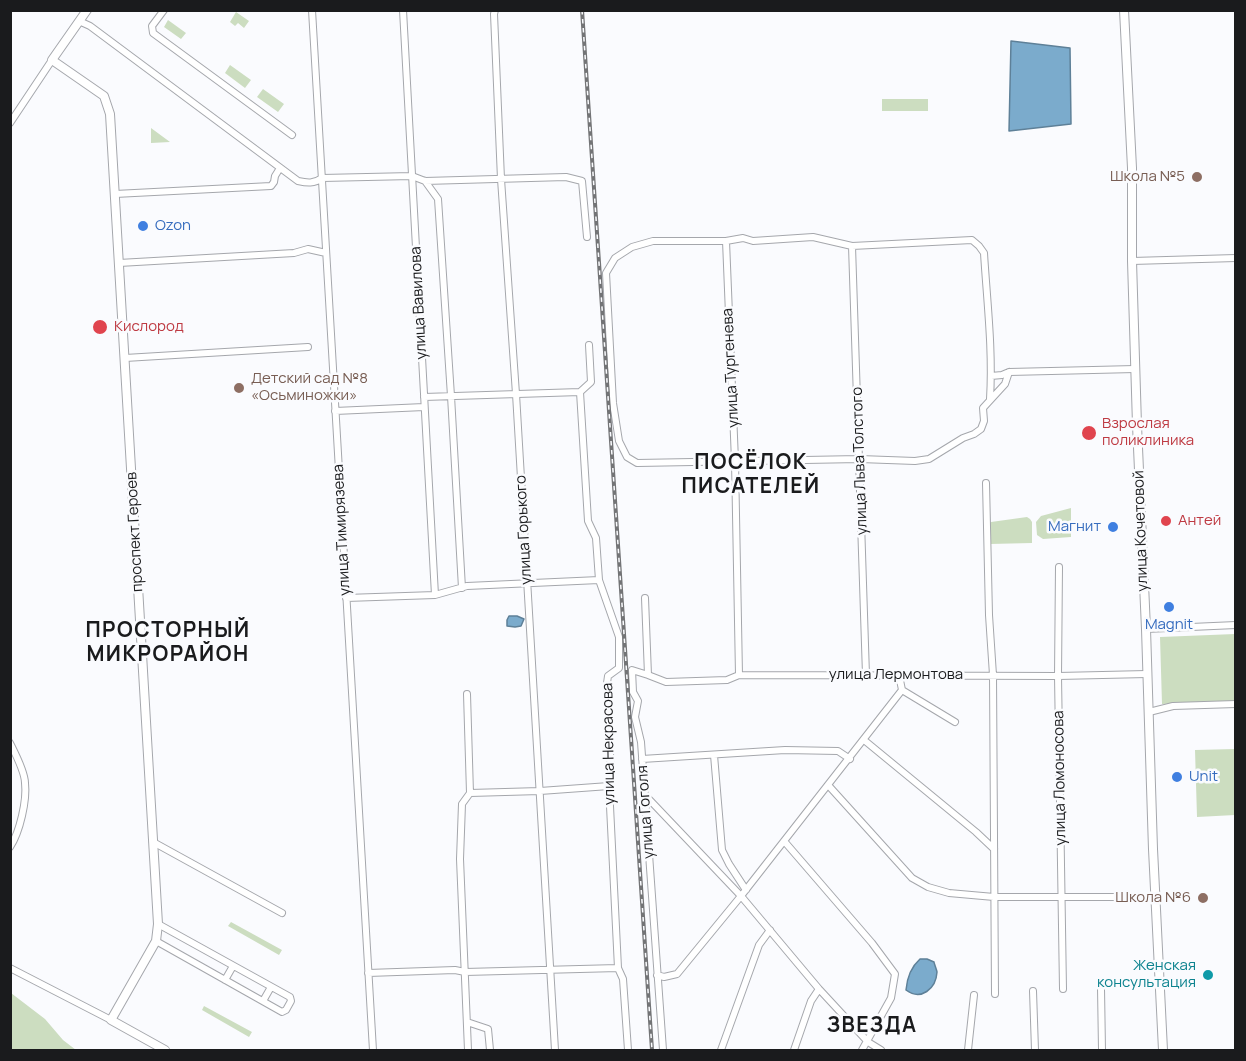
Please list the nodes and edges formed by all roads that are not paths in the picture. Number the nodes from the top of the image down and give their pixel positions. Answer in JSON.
{"nodes":[{"id":1,"x":87,"y":10,"type":"edge"},
{"id":2,"x":164,"y":10,"type":"edge"},
{"id":3,"x":312,"y":10,"type":"edge"},
{"id":4,"x":404,"y":10,"type":"edge"},
{"id":5,"x":495,"y":10,"type":"edge"},
{"id":6,"x":1124,"y":10,"type":"edge"},
{"id":7,"x":79,"y":21,"type":"junction"},
{"id":8,"x":52,"y":60,"type":"junction"},
{"id":9,"x":10,"y":106,"type":"edge"},
{"id":10,"x":19,"y":108,"type":"junction"},
{"id":11,"x":10,"y":123,"type":"edge"},
{"id":12,"x":292,"y":135,"type":"dead end"},
{"id":13,"x":280,"y":168,"type":"junction"},
{"id":14,"x":412,"y":176,"type":"junction"},
{"id":15,"x":322,"y":178,"type":"junction"},
{"id":16,"x":501,"y":179,"type":"junction"},
{"id":17,"x":425,"y":181,"type":"junction"},
{"id":18,"x":115,"y":194,"type":"junction"},
{"id":19,"x":587,"y":237,"type":"dead end"},
{"id":20,"x":726,"y":242,"type":"junction"},
{"id":21,"x":852,"y":246,"type":"junction"},
{"id":22,"x":326,"y":253,"type":"junction"},
{"id":23,"x":1236,"y":258,"type":"edge"},
{"id":24,"x":1132,"y":261,"type":"junction"},
{"id":25,"x":119,"y":263,"type":"junction"},
{"id":26,"x":589,"y":345,"type":"dead end"},
{"id":27,"x":309,"y":347,"type":"dead end"},
{"id":28,"x":125,"y":357,"type":"junction"},
{"id":29,"x":1136,"y":369,"type":"junction"},
{"id":30,"x":1009,"y":372,"type":"junction"},
{"id":31,"x":991,"y":376,"type":"junction"},
{"id":32,"x":579,"y":392,"type":"junction"},
{"id":33,"x":516,"y":394,"type":"junction"},
{"id":34,"x":451,"y":396,"type":"junction"},
{"id":35,"x":424,"y":397,"type":"junction"},
{"id":36,"x":990,"y":399,"type":"junction"},
{"id":37,"x":424,"y":407,"type":"junction"},
{"id":38,"x":335,"y":411,"type":"junction"},
{"id":39,"x":860,"y":459,"type":"junction"},
{"id":40,"x":735,"y":461,"type":"junction"},
{"id":41,"x":986,"y":483,"type":"dead end"},
{"id":42,"x":1059,"y":567,"type":"dead end"},
{"id":43,"x":599,"y":580,"type":"junction"},
{"id":44,"x":527,"y":583,"type":"junction"},
{"id":45,"x":462,"y":588,"type":"junction"},
{"id":46,"x":435,"y":595,"type":"junction"},
{"id":47,"x":346,"y":598,"type":"junction"},
{"id":48,"x":645,"y":598,"type":"dead end"},
{"id":49,"x":1236,"y":626,"type":"edge"},
{"id":50,"x":1146,"y":629,"type":"junction"},
{"id":51,"x":1147,"y":674,"type":"junction"},
{"id":52,"x":648,"y":675,"type":"junction"},
{"id":53,"x":739,"y":675,"type":"junction"},
{"id":54,"x":866,"y":675,"type":"junction"},
{"id":55,"x":899,"y":675,"type":"junction"},
{"id":56,"x":993,"y":675,"type":"junction"},
{"id":57,"x":1058,"y":676,"type":"junction"},
{"id":58,"x":902,"y":690,"type":"junction"},
{"id":59,"x":467,"y":693,"type":"dead end"},
{"id":60,"x":1236,"y":704,"type":"edge"},
{"id":61,"x":1149,"y":711,"type":"junction"},
{"id":62,"x":955,"y":722,"type":"dead end"},
{"id":63,"x":864,"y":740,"type":"junction"},
{"id":64,"x":10,"y":743,"type":"edge"},
{"id":65,"x":714,"y":755,"type":"junction"},
{"id":66,"x":642,"y":759,"type":"junction"},
{"id":67,"x":850,"y":759,"type":"junction"},
{"id":68,"x":609,"y":786,"type":"junction"},
{"id":69,"x":828,"y":786,"type":"junction"},
{"id":70,"x":540,"y":791,"type":"junction"},
{"id":71,"x":470,"y":793,"type":"junction"},
{"id":72,"x":644,"y":795,"type":"junction"},
{"id":73,"x":784,"y":841,"type":"junction"},
{"id":74,"x":153,"y":842,"type":"junction"},
{"id":75,"x":10,"y":847,"type":"edge"},
{"id":76,"x":994,"y":849,"type":"junction"},
{"id":77,"x":744,"y":893,"type":"junction"},
{"id":78,"x":994,"y":897,"type":"junction"},
{"id":79,"x":1062,"y":897,"type":"junction"},
{"id":80,"x":1156,"y":897,"type":"junction"},
{"id":81,"x":282,"y":913,"type":"dead end"},
{"id":82,"x":158,"y":924,"type":"junction"},
{"id":83,"x":770,"y":930,"type":"junction"},
{"id":84,"x":156,"y":941,"type":"junction"},
{"id":85,"x":197,"y":945,"type":"junction"},
{"id":86,"x":189,"y":960,"type":"junction"},
{"id":87,"x":233,"y":966,"type":"junction"},
{"id":88,"x":10,"y":968,"type":"edge"},
{"id":89,"x":618,"y":968,"type":"junction"},
{"id":90,"x":550,"y":969,"type":"junction"},
{"id":91,"x":465,"y":972,"type":"junction"},
{"id":92,"x":368,"y":973,"type":"junction"},
{"id":93,"x":657,"y":975,"type":"junction"},
{"id":94,"x":225,"y":980,"type":"junction"},
{"id":95,"x":271,"y":987,"type":"junction"},
{"id":96,"x":1101,"y":988,"type":"dead end"},
{"id":97,"x":819,"y":989,"type":"junction"},
{"id":98,"x":1063,"y":989,"type":"dead end"},
{"id":99,"x":1033,"y":991,"type":"dead end"},
{"id":100,"x":995,"y":994,"type":"dead end"},
{"id":101,"x":975,"y":995,"type":"dead end"},
{"id":102,"x":263,"y":1001,"type":"junction"},
{"id":103,"x":111,"y":1020,"type":"junction"},
{"id":104,"x":467,"y":1022,"type":"junction"},
{"id":105,"x":868,"y":1042,"type":"junction"},
{"id":106,"x":165,"y":1050,"type":"edge"},
{"id":107,"x":373,"y":1050,"type":"edge"},
{"id":108,"x":468,"y":1050,"type":"edge"},
{"id":109,"x":490,"y":1050,"type":"edge"},
{"id":110,"x":555,"y":1050,"type":"edge"},
{"id":111,"x":628,"y":1050,"type":"edge"},
{"id":112,"x":663,"y":1050,"type":"edge"},
{"id":113,"x":720,"y":1050,"type":"edge"},
{"id":114,"x":794,"y":1050,"type":"edge"},
{"id":115,"x":862,"y":1050,"type":"edge"},
{"id":116,"x":881,"y":1050,"type":"edge"},
{"id":117,"x":968,"y":1050,"type":"edge"},
{"id":118,"x":1035,"y":1050,"type":"edge"},
{"id":119,"x":1102,"y":1050,"type":"edge"},
{"id":120,"x":1163,"y":1050,"type":"edge"}],
"edges":[{"from":1,"to":7,"type":"street"},
{"from":2,"to":12,"type":"street"},
{"from":3,"to":15,"type":"street","name":"улица Тимирязева"},
{"from":4,"to":14,"type":"street","name":"улица Вавилова"},
{"from":5,"to":16,"type":"street","name":"улица Горького"},
{"from":6,"to":24,"type":"street","name":"улица Кочетовой"},
{"from":7,"to":8,"type":"street"},
{"from":7,"to":13,"type":"street"},
{"from":8,"to":10,"type":"street"},
{"from":8,"to":18,"type":"street","name":"проспект Героев"},
{"from":9,"to":10,"type":"street"},
{"from":10,"to":11,"type":"street"},
{"from":13,"to":15,"type":"street"},
{"from":13,"to":18,"type":"street"},
{"from":14,"to":15,"type":"street"},
{"from":14,"to":17,"type":"street"},
{"from":14,"to":35,"type":"street","name":"улица Вавилова"},
{"from":15,"to":22,"type":"street","name":"улица Тимирязева"},
{"from":16,"to":17,"type":"street"},
{"from":16,"to":19,"type":"street"},
{"from":16,"to":33,"type":"street","name":"улица Горького"},
{"from":17,"to":34,"type":"street"},
{"from":18,"to":25,"type":"street","name":"проспект Героев"},
{"from":20,"to":21,"type":"street"},
{"from":20,"to":40,"type":"street","name":"улица Тургенева"},
{"from":20,"to":40,"type":"street"},
{"from":21,"to":31,"type":"street"},
{"from":21,"to":39,"type":"street","name":"улица Льва Толстого"},
{"from":22,"to":25,"type":"street"},
{"from":22,"to":38,"type":"street","name":"улица Тимирязева"},
{"from":23,"to":24,"type":"street"},
{"from":24,"to":29,"type":"street","name":"улица Кочетовой"},
{"from":25,"to":28,"type":"street","name":"проспект Героев"},
{"from":26,"to":32,"type":"street","name":"улица Некрасова"},
{"from":27,"to":28,"type":"street"},
{"from":28,"to":74,"type":"street","name":"проспект Героев"},
{"from":29,"to":30,"type":"street"},
{"from":29,"to":50,"type":"street","name":"улица Кочетовой"},
{"from":30,"to":31,"type":"street"},
{"from":30,"to":36,"type":"street"},
{"from":31,"to":36,"type":"street"},
{"from":32,"to":33,"type":"street"},
{"from":32,"to":43,"type":"street","name":"улица Некрасова"},
{"from":33,"to":34,"type":"street"},
{"from":33,"to":44,"type":"street","name":"улица Горького"},
{"from":34,"to":35,"type":"street"},
{"from":34,"to":45,"type":"street"},
{"from":35,"to":37,"type":"street","name":"улица Вавилова"},
{"from":36,"to":39,"type":"street"},
{"from":37,"to":38,"type":"street"},
{"from":37,"to":46,"type":"street","name":"улица Вавилова"},
{"from":38,"to":47,"type":"street","name":"улица Тимирязева"},
{"from":39,"to":40,"type":"street"},
{"from":39,"to":54,"type":"street","name":"улица Льва Толстого"},
{"from":40,"to":53,"type":"street","name":"улица Тургенева"},
{"from":41,"to":56,"type":"street"},
{"from":42,"to":57,"type":"street","name":"улица Ломоносова"},
{"from":43,"to":44,"type":"street"},
{"from":43,"to":68,"type":"street","name":"улица Некрасова"},
{"from":44,"to":45,"type":"street"},
{"from":44,"to":70,"type":"street","name":"улица Горького"},
{"from":45,"to":46,"type":"street"},
{"from":46,"to":47,"type":"street"},
{"from":47,"to":92,"type":"street","name":"улица Тимирязева"},
{"from":48,"to":52,"type":"street"},
{"from":49,"to":50,"type":"street"},
{"from":50,"to":51,"type":"street","name":"улица Кочетовой"},
{"from":51,"to":57,"type":"street","name":"улица Лермонтова"},
{"from":51,"to":61,"type":"street","name":"улица Кочетовой"},
{"from":52,"to":53,"type":"street","name":"улица Лермонтова"},
{"from":52,"to":66,"type":"street","name":"улица Гоголя"},
{"from":53,"to":54,"type":"street","name":"улица Лермонтова"},
{"from":54,"to":55,"type":"street","name":"улица Лермонтова"},
{"from":55,"to":56,"type":"street","name":"улица Лермонтова"},
{"from":55,"to":58,"type":"street"},
{"from":56,"to":57,"type":"street","name":"улица Лермонтова"},
{"from":56,"to":76,"type":"street"},
{"from":57,"to":79,"type":"street","name":"улица Ломоносова"},
{"from":58,"to":62,"type":"street"},
{"from":58,"to":63,"type":"street"},
{"from":59,"to":71,"type":"street"},
{"from":60,"to":61,"type":"street"},
{"from":61,"to":80,"type":"street","name":"улица Кочетовой"},
{"from":63,"to":67,"type":"street"},
{"from":63,"to":76,"type":"street"},
{"from":64,"to":75,"type":"street"},
{"from":65,"to":66,"type":"street"},
{"from":65,"to":67,"type":"street"},
{"from":65,"to":77,"type":"street"},
{"from":66,"to":72,"type":"street","name":"улица Гоголя"},
{"from":67,"to":69,"type":"street"},
{"from":68,"to":70,"type":"street"},
{"from":68,"to":89,"type":"street","name":"улица Некрасова"},
{"from":69,"to":73,"type":"street"},
{"from":69,"to":78,"type":"street"},
{"from":70,"to":71,"type":"street"},
{"from":70,"to":90,"type":"street","name":"улица Горького"},
{"from":71,"to":91,"type":"street"},
{"from":72,"to":77,"type":"street"},
{"from":72,"to":93,"type":"street","name":"улица Гоголя"},
{"from":73,"to":77,"type":"street"},
{"from":73,"to":105,"type":"street"},
{"from":74,"to":81,"type":"street"},
{"from":74,"to":82,"type":"street","name":"проспект Героев"},
{"from":76,"to":78,"type":"street"},
{"from":77,"to":83,"type":"street"},
{"from":77,"to":93,"type":"street"},
{"from":78,"to":79,"type":"street"},
{"from":78,"to":100,"type":"street"},
{"from":79,"to":80,"type":"street"},
{"from":79,"to":98,"type":"street","name":"улица Ломоносова"},
{"from":80,"to":120,"type":"street","name":"улица Кочетовой"},
{"from":82,"to":84,"type":"street","name":"проспект Героев"},
{"from":82,"to":85,"type":"street"},
{"from":83,"to":97,"type":"street"},
{"from":83,"to":113,"type":"street"},
{"from":84,"to":86,"type":"street"},
{"from":84,"to":103,"type":"street","name":"проспект Героев"},
{"from":85,"to":86,"type":"street"},
{"from":85,"to":87,"type":"street"},
{"from":86,"to":94,"type":"street"},
{"from":87,"to":94,"type":"street"},
{"from":87,"to":95,"type":"street"},
{"from":88,"to":103,"type":"street"},
{"from":89,"to":90,"type":"street"},
{"from":89,"to":111,"type":"street","name":"улица Некрасова"},
{"from":90,"to":91,"type":"street"},
{"from":90,"to":110,"type":"street","name":"улица Горького"},
{"from":91,"to":92,"type":"street"},
{"from":91,"to":104,"type":"street"},
{"from":92,"to":107,"type":"street","name":"улица Тимирязева"},
{"from":93,"to":112,"type":"street","name":"улица Гоголя"},
{"from":94,"to":102,"type":"street"},
{"from":95,"to":102,"type":"street"},
{"from":95,"to":102,"type":"street"},
{"from":96,"to":119,"type":"street"},
{"from":97,"to":105,"type":"street"},
{"from":97,"to":114,"type":"street"},
{"from":99,"to":118,"type":"street"},
{"from":101,"to":117,"type":"street"},
{"from":103,"to":106,"type":"street"},
{"from":104,"to":108,"type":"street"},
{"from":104,"to":109,"type":"street"},
{"from":105,"to":115,"type":"street"},
{"from":105,"to":116,"type":"street"}]}
